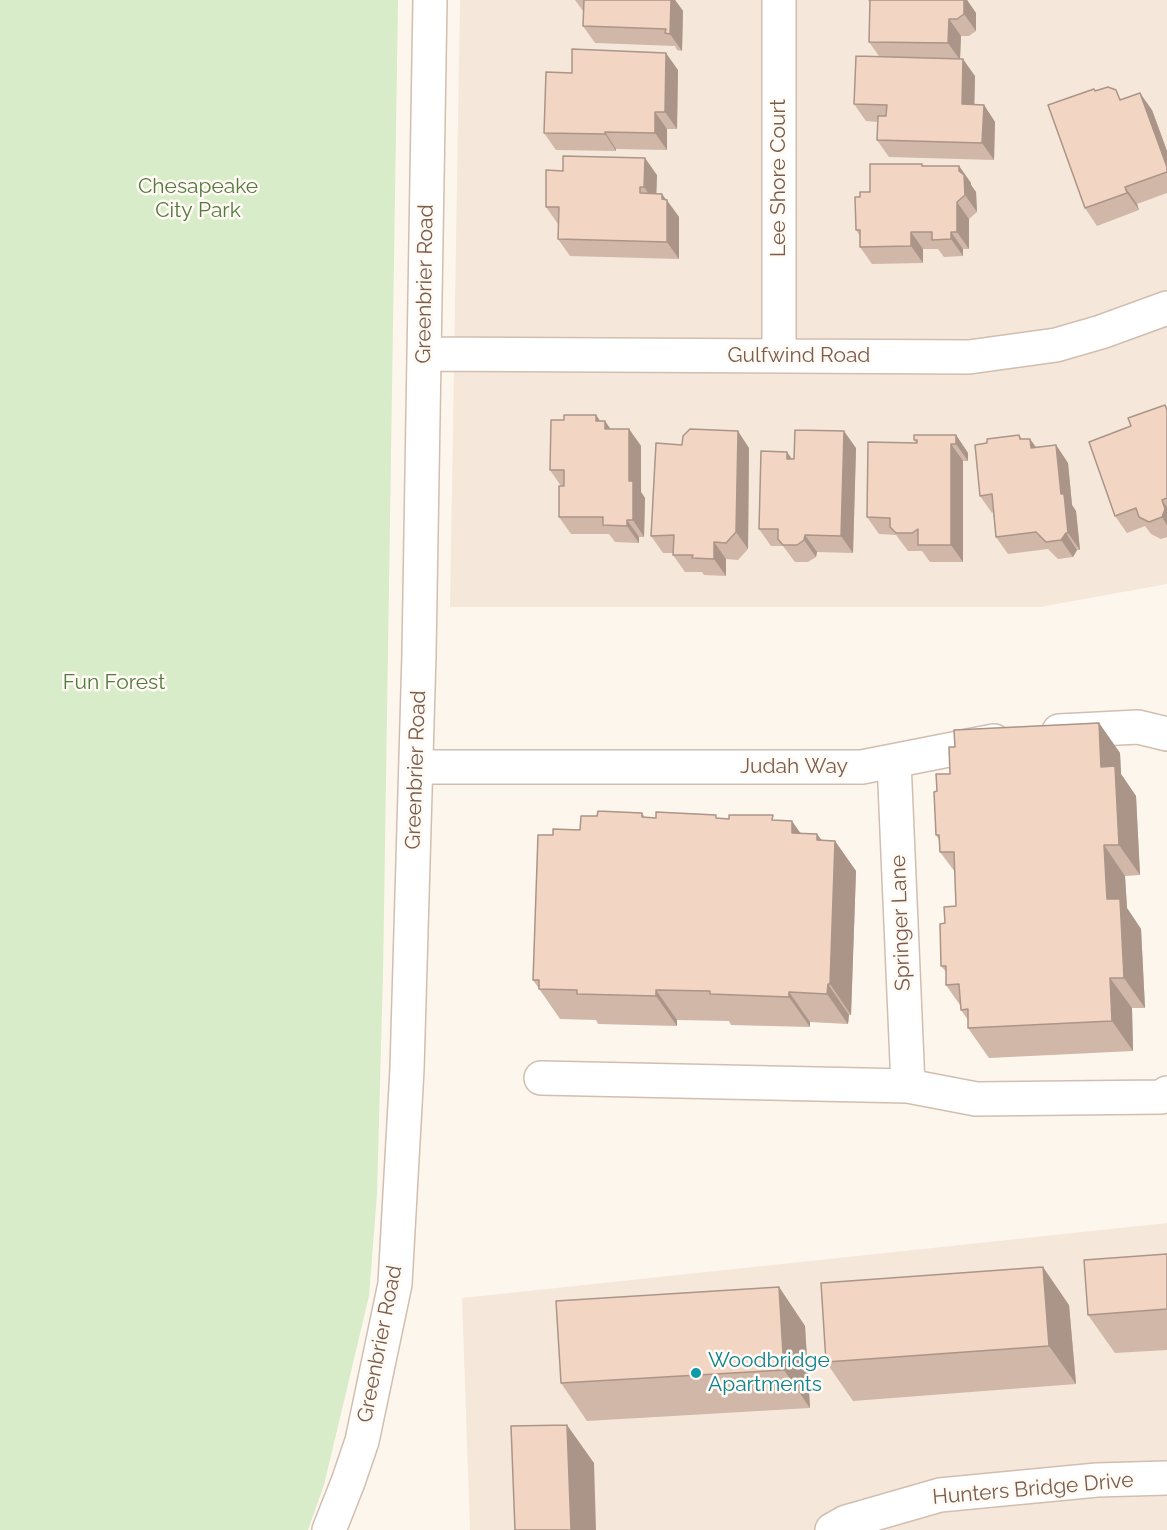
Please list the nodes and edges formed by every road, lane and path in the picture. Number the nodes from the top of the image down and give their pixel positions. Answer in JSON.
{"nodes":[{"id":1,"x":430,"y":0,"type":"edge"},
{"id":2,"x":779,"y":0,"type":"edge"},
{"id":3,"x":1167,"y":308,"type":"edge"},
{"id":4,"x":424,"y":354,"type":"junction"},
{"id":5,"x":779,"y":355,"type":"junction"},
{"id":6,"x":1167,"y":734,"type":"edge"},
{"id":7,"x":894,"y":760,"type":"junction"},
{"id":8,"x":416,"y":767,"type":"junction"},
{"id":9,"x":541,"y":1078,"type":"dead end"},
{"id":10,"x":908,"y":1086,"type":"junction"},
{"id":11,"x":1167,"y":1094,"type":"edge"},
{"id":12,"x":1167,"y":1478,"type":"edge"},
{"id":13,"x":329,"y":1530,"type":"edge"},
{"id":14,"x":832,"y":1530,"type":"edge"}],
"edges":[{"from":1,"to":4,"type":"street","name":"Greenbrier Road"},
{"from":2,"to":5,"type":"street","name":"Lee Shore Court"},
{"from":3,"to":5,"type":"street","name":"Gulfwind Road"},
{"from":4,"to":5,"type":"street","name":"Gulfwind Road"},
{"from":4,"to":8,"type":"street","name":"Greenbrier Road"},
{"from":6,"to":7,"type":"street","name":"Judah Way"},
{"from":7,"to":8,"type":"street","name":"Judah Way"},
{"from":7,"to":10,"type":"street","name":"Springer Lane"},
{"from":8,"to":13,"type":"street","name":"Greenbrier Road"},
{"from":9,"to":10,"type":"street"},
{"from":10,"to":11,"type":"street"},
{"from":12,"to":14,"type":"street","name":"Hunters Bridge Drive"}]}
